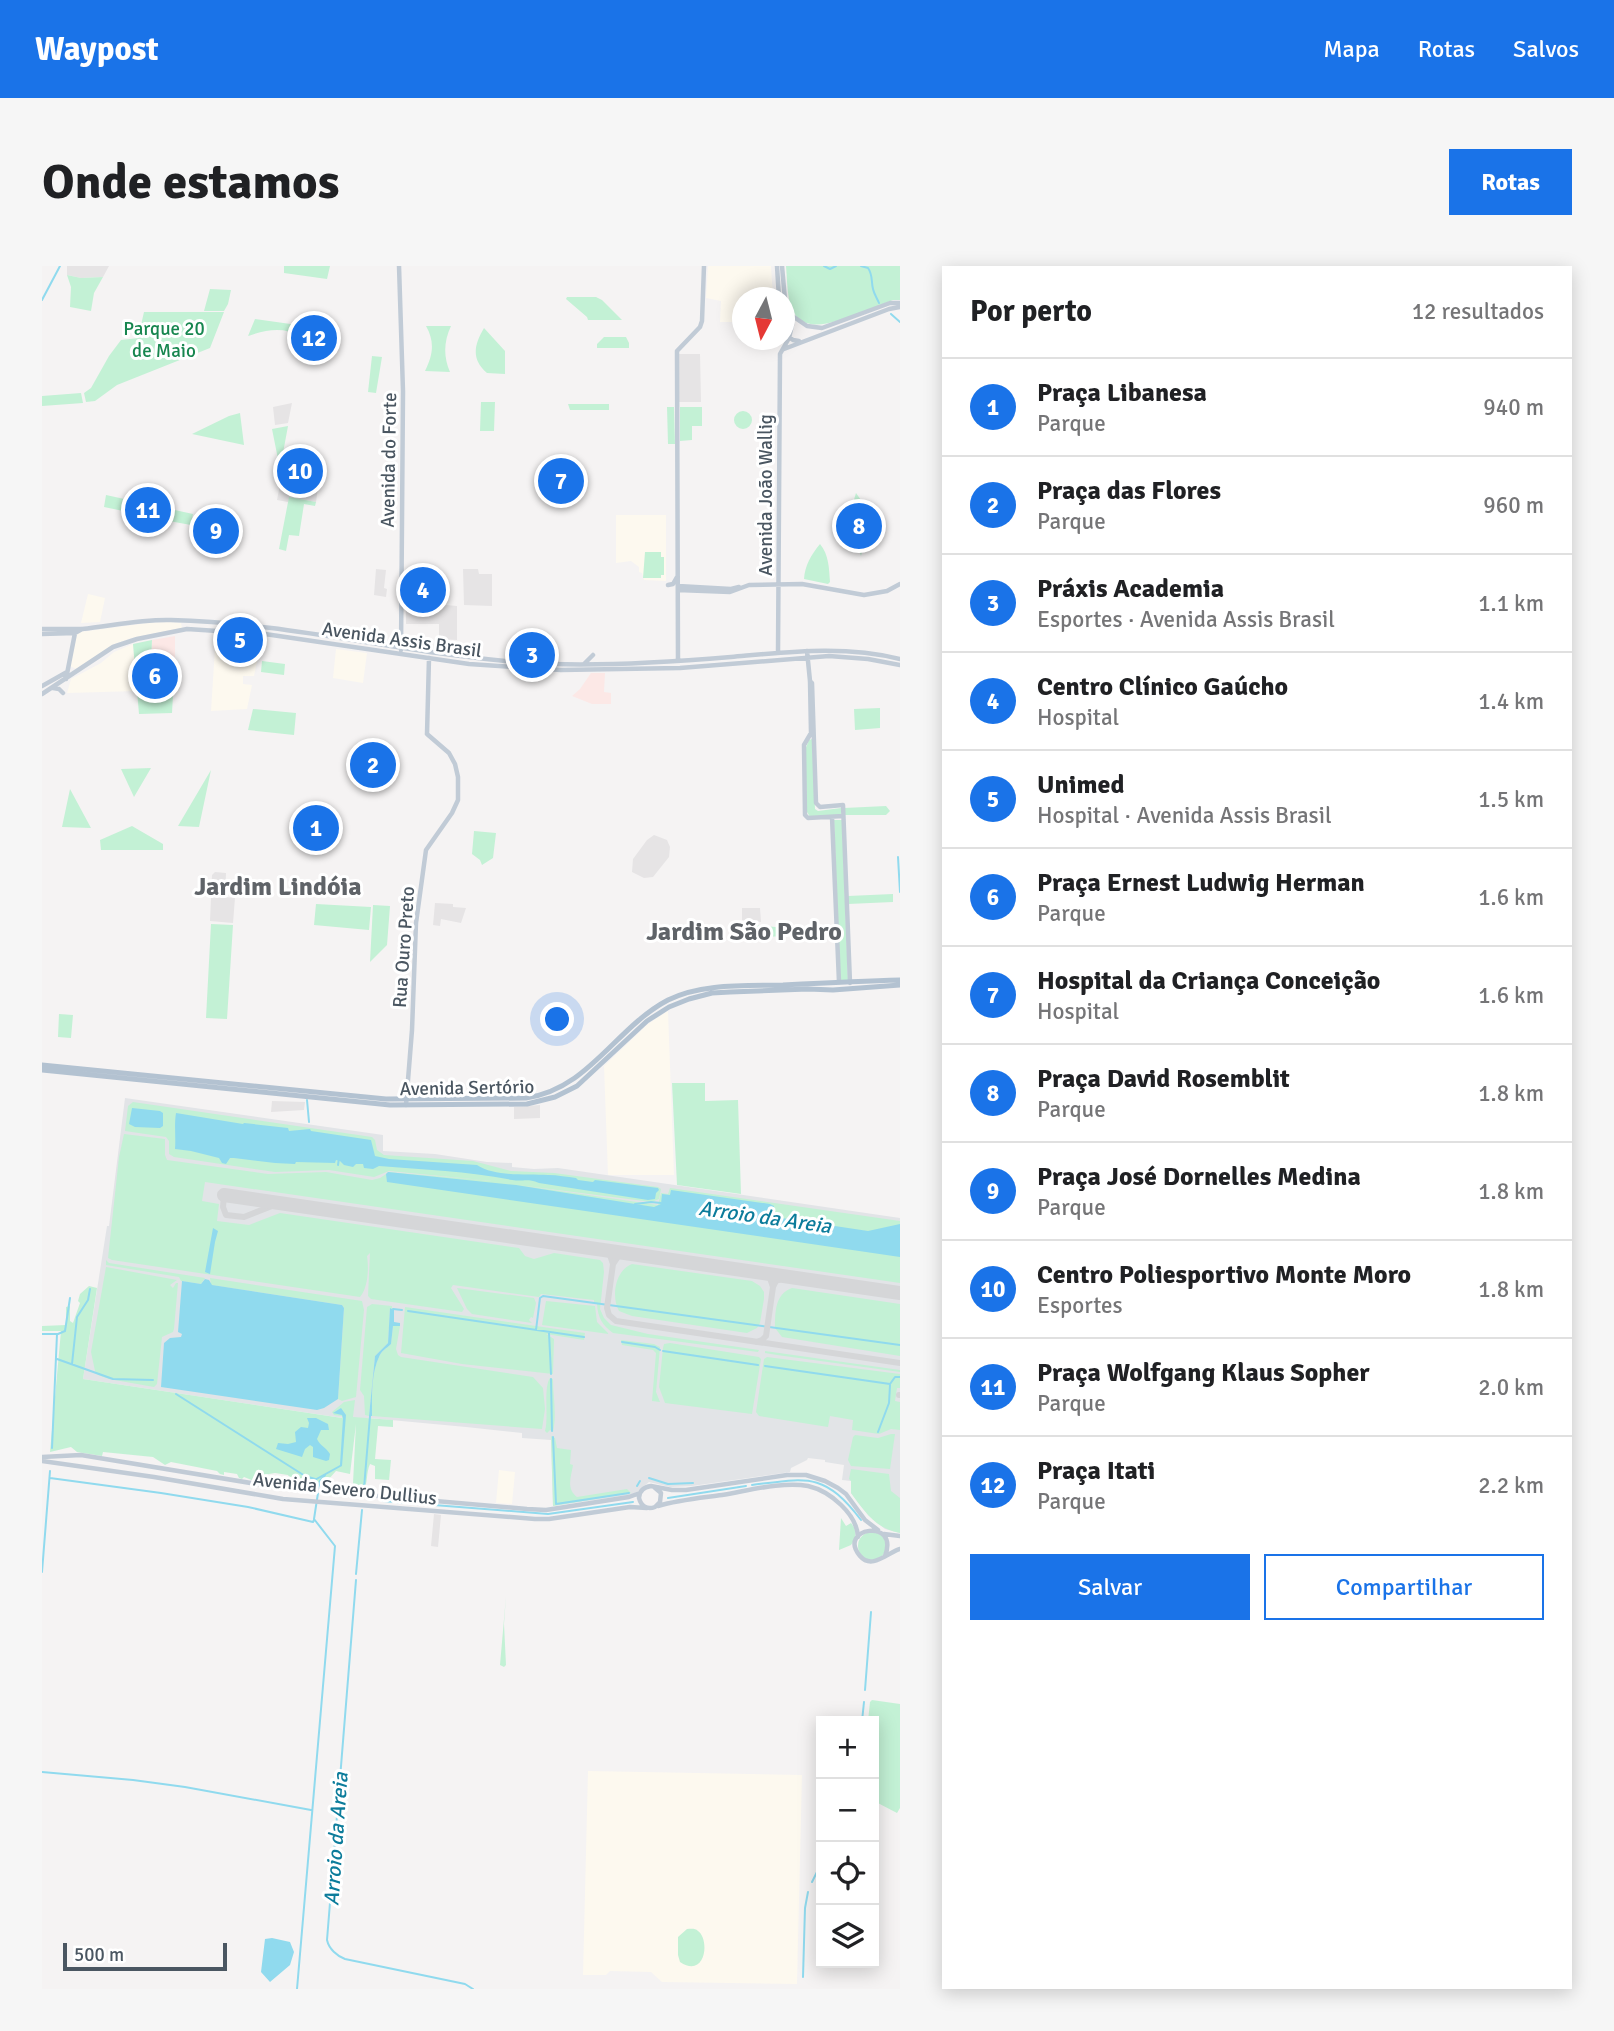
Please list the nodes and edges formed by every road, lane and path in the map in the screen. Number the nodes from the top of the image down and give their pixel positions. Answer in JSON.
{"nodes":[{"id":1,"x":399,"y":266,"type":"edge"},
{"id":2,"x":704,"y":266,"type":"edge"},
{"id":3,"x":779,"y":267,"type":"edge"},
{"id":4,"x":779,"y":287,"type":"edge"},
{"id":5,"x":784,"y":287,"type":"edge"},
{"id":6,"x":900,"y":305,"type":"edge"},
{"id":7,"x":889,"y":306,"type":"junction"},
{"id":8,"x":795,"y":317,"type":"edge"},
{"id":9,"x":795,"y":338,"type":"edge"},
{"id":10,"x":803,"y":341,"type":"junction"},
{"id":11,"x":780,"y":352,"type":"joint"},
{"id":12,"x":678,"y":576,"type":"junction"},
{"id":13,"x":900,"y":582,"type":"edge"},
{"id":14,"x":778,"y":584,"type":"junction"},
{"id":15,"x":668,"y":585,"type":"dead end"},
{"id":16,"x":678,"y":588,"type":"junction"},
{"id":17,"x":730,"y":592,"type":"junction"},
{"id":18,"x":743,"y":593,"type":"dead end"},
{"id":19,"x":82,"y":629,"type":"junction"},
{"id":20,"x":42,"y":632,"type":"edge"},
{"id":21,"x":75,"y":633,"type":"junction"},
{"id":22,"x":401,"y":651,"type":"junction"},
{"id":23,"x":807,"y":651,"type":"junction"},
{"id":24,"x":778,"y":653,"type":"junction"},
{"id":25,"x":593,"y":655,"type":"dead end"},
{"id":26,"x":69,"y":656,"type":"junction"},
{"id":27,"x":809,"y":657,"type":"junction"},
{"id":28,"x":429,"y":658,"type":"junction"},
{"id":29,"x":900,"y":658,"type":"edge"},
{"id":30,"x":678,"y":661,"type":"junction"},
{"id":31,"x":584,"y":664,"type":"junction"},
{"id":32,"x":900,"y":665,"type":"edge"},
{"id":33,"x":680,"y":668,"type":"junction"},
{"id":34,"x":67,"y":671,"type":"junction"},
{"id":35,"x":56,"y":677,"type":"junction"},
{"id":36,"x":66,"y":679,"type":"junction"},
{"id":37,"x":810,"y":681,"type":"junction"},
{"id":38,"x":42,"y":687,"type":"edge"},
{"id":39,"x":52,"y":687,"type":"junction"},
{"id":40,"x":63,"y":693,"type":"dead end"},
{"id":41,"x":42,"y":694,"type":"edge"},
{"id":42,"x":844,"y":816,"type":"junction"},
{"id":43,"x":832,"y":817,"type":"junction"},
{"id":44,"x":846,"y":900,"type":"junction"},
{"id":45,"x":835,"y":901,"type":"junction"},
{"id":46,"x":836,"y":931,"type":"junction"},
{"id":47,"x":848,"y":931,"type":"junction"},
{"id":48,"x":839,"y":982,"type":"junction"},
{"id":49,"x":850,"y":982,"type":"junction"},
{"id":50,"x":900,"y":982,"type":"edge"},
{"id":51,"x":845,"y":989,"type":"junction"},
{"id":52,"x":42,"y":1068,"type":"edge"},
{"id":53,"x":124,"y":1073,"type":"junction"},
{"id":54,"x":107,"y":1077,"type":"junction"},
{"id":55,"x":406,"y":1103,"type":"junction"},
{"id":56,"x":72,"y":1455,"type":"junction"},
{"id":57,"x":42,"y":1459,"type":"edge"},
{"id":58,"x":62,"y":1463,"type":"junction"},
{"id":59,"x":164,"y":1468,"type":"junction"},
{"id":60,"x":163,"y":1478,"type":"junction"},
{"id":61,"x":747,"y":1480,"type":"junction"},
{"id":62,"x":654,"y":1487,"type":"junction"},
{"id":63,"x":748,"y":1491,"type":"junction"},
{"id":64,"x":640,"y":1493,"type":"junction"},
{"id":65,"x":657,"y":1506,"type":"junction"},
{"id":66,"x":647,"y":1508,"type":"junction"},
{"id":67,"x":880,"y":1532,"type":"junction"},
{"id":68,"x":900,"y":1536,"type":"edge"},
{"id":69,"x":858,"y":1537,"type":"junction"},
{"id":70,"x":900,"y":1549,"type":"edge"},
{"id":71,"x":885,"y":1556,"type":"junction"}],
"edges":[{"from":1,"to":22,"type":"main road","name":"Avenida do Forte"},
{"from":2,"to":12,"type":"main road"},
{"from":3,"to":4,"type":"main road"},
{"from":3,"to":5,"type":"main road"},
{"from":6,"to":7,"type":"main road"},
{"from":7,"to":8,"type":"main road"},
{"from":7,"to":10,"type":"main road"},
{"from":9,"to":10,"type":"main road"},
{"from":10,"to":11,"type":"main road"},
{"from":11,"to":14,"type":"main road","name":"Avenida João Wallig"},
{"from":12,"to":15,"type":"main road"},
{"from":12,"to":16,"type":"main road"},
{"from":13,"to":14,"type":"main road"},
{"from":14,"to":16,"type":"main road"},
{"from":14,"to":17,"type":"main road"},
{"from":14,"to":24,"type":"main road","name":"Avenida João Wallig"},
{"from":16,"to":17,"type":"main road"},
{"from":16,"to":30,"type":"main road"},
{"from":17,"to":18,"type":"main road"},
{"from":19,"to":20,"type":"main road"},
{"from":19,"to":21,"type":"main road","name":"Avenida Assis Brasil"},
{"from":19,"to":22,"type":"main road","name":"Avenida Assis Brasil"},
{"from":20,"to":21,"type":"main road"},
{"from":21,"to":26,"type":"main road"},
{"from":22,"to":28,"type":"main road","name":"Avenida Assis Brasil"},
{"from":22,"to":31,"type":"main road","name":"Avenida Assis Brasil"},
{"from":22,"to":36,"type":"main road","name":"Avenida Assis Brasil"},
{"from":23,"to":24,"type":"main road","name":"Avenida Assis Brasil"},
{"from":23,"to":27,"type":"main road"},
{"from":23,"to":29,"type":"main road","name":"Avenida Assis Brasil"},
{"from":24,"to":30,"type":"main road","name":"Avenida Assis Brasil"},
{"from":25,"to":31,"type":"main road"},
{"from":26,"to":34,"type":"main road"},
{"from":26,"to":35,"type":"main road"},
{"from":27,"to":32,"type":"main road","name":"Avenida Assis Brasil"},
{"from":27,"to":33,"type":"main road","name":"Avenida Assis Brasil"},
{"from":27,"to":37,"type":"main road"},
{"from":28,"to":33,"type":"main road","name":"Avenida Assis Brasil"},
{"from":28,"to":55,"type":"main road","name":"Rua Ouro Preto"},
{"from":30,"to":31,"type":"main road","name":"Avenida Assis Brasil"},
{"from":30,"to":33,"type":"main road"},
{"from":34,"to":35,"type":"main road"},
{"from":34,"to":36,"type":"main road"},
{"from":35,"to":38,"type":"main road"},
{"from":36,"to":39,"type":"main road","name":"Avenida Assis Brasil"},
{"from":37,"to":42,"type":"main road"},
{"from":37,"to":43,"type":"main road"},
{"from":39,"to":40,"type":"main road"},
{"from":39,"to":41,"type":"main road","name":"Avenida Assis Brasil"},
{"from":42,"to":43,"type":"main road"},
{"from":42,"to":44,"type":"main road"},
{"from":43,"to":45,"type":"main road"},
{"from":44,"to":45,"type":"main road"},
{"from":44,"to":47,"type":"main road"},
{"from":45,"to":46,"type":"main road"},
{"from":46,"to":47,"type":"main road"},
{"from":46,"to":48,"type":"main road"},
{"from":47,"to":49,"type":"main road"},
{"from":48,"to":49,"type":"main road","name":"Avenida Sertório"},
{"from":48,"to":55,"type":"main road","name":"Avenida Sertório"},
{"from":49,"to":50,"type":"main road","name":"Avenida Sertório"},
{"from":49,"to":51,"type":"main road"},
{"from":50,"to":51,"type":"main road","name":"Avenida Sertório"},
{"from":51,"to":55,"type":"main road","name":"Avenida Sertório"},
{"from":52,"to":53,"type":"main road","name":"Avenida Sertório"},
{"from":52,"to":54,"type":"main road","name":"Avenida Sertório"},
{"from":53,"to":54,"type":"main road"},
{"from":53,"to":55,"type":"main road","name":"Avenida Sertório"},
{"from":54,"to":55,"type":"main road","name":"Avenida Sertório"},
{"from":56,"to":57,"type":"main road","name":"Avenida Severo Dullius"},
{"from":56,"to":58,"type":"main road"},
{"from":56,"to":59,"type":"main road","name":"Avenida Severo Dullius"},
{"from":57,"to":58,"type":"main road","name":"Avenida Severo Dullius"},
{"from":58,"to":60,"type":"main road","name":"Avenida Severo Dullius"},
{"from":59,"to":60,"type":"main road"},
{"from":59,"to":60,"type":"main road"},
{"from":59,"to":64,"type":"main road","name":"Avenida Severo Dullius"},
{"from":60,"to":66,"type":"main road","name":"Avenida Severo Dullius"},
{"from":61,"to":62,"type":"main road"},
{"from":61,"to":63,"type":"main road"},
{"from":61,"to":67,"type":"main road"},
{"from":62,"to":64,"type":"main road"},
{"from":62,"to":65,"type":"main road"},
{"from":63,"to":65,"type":"main road"},
{"from":63,"to":69,"type":"main road"},
{"from":64,"to":66,"type":"main road"},
{"from":65,"to":66,"type":"main road"},
{"from":67,"to":68,"type":"main road"},
{"from":67,"to":69,"type":"main road"},
{"from":67,"to":71,"type":"main road"},
{"from":69,"to":71,"type":"main road"},
{"from":70,"to":71,"type":"main road"}]}
